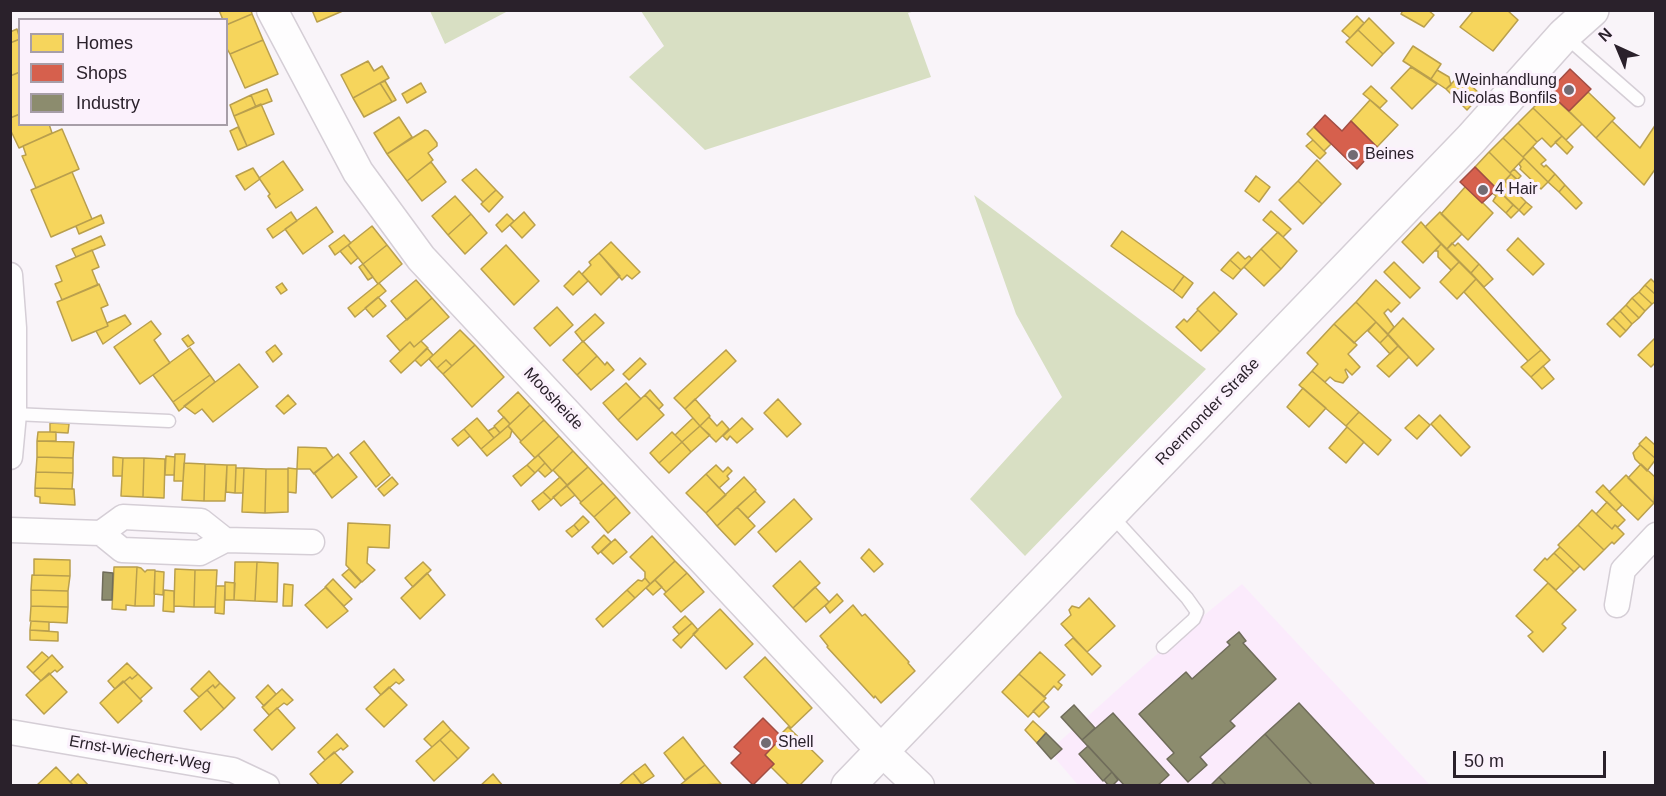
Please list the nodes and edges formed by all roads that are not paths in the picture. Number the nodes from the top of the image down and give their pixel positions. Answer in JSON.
{"nodes":[{"id":1,"x":272,"y":10,"type":"edge"},
{"id":2,"x":1592,"y":10,"type":"edge"},
{"id":3,"x":1570,"y":23,"type":"edge"},
{"id":4,"x":1638,"y":100,"type":"dead end"},
{"id":5,"x":10,"y":275,"type":"edge"},
{"id":6,"x":14,"y":414,"type":"junction"},
{"id":7,"x":169,"y":421,"type":"dead end"},
{"id":8,"x":10,"y":457,"type":"edge"},
{"id":9,"x":1110,"y":514,"type":"junction"},
{"id":10,"x":10,"y":530,"type":"edge"},
{"id":11,"x":101,"y":533,"type":"junction"},
{"id":12,"x":1656,"y":535,"type":"edge"},
{"id":13,"x":225,"y":540,"type":"junction"},
{"id":14,"x":312,"y":542,"type":"dead end"},
{"id":15,"x":1617,"y":605,"type":"dead end"},
{"id":16,"x":1163,"y":647,"type":"dead end"},
{"id":17,"x":10,"y":732,"type":"edge"},
{"id":18,"x":882,"y":751,"type":"junction"},
{"id":19,"x":267,"y":786,"type":"edge"},
{"id":20,"x":848,"y":786,"type":"edge"},
{"id":21,"x":919,"y":786,"type":"edge"}],
"edges":[{"from":1,"to":18,"type":"street","name":"Moosheide"},
{"from":2,"to":3,"type":"main road","name":"Roermonder Straße"},
{"from":3,"to":4,"type":"lane"},
{"from":3,"to":9,"type":"main road","name":"Roermonder Straße"},
{"from":5,"to":6,"type":"street"},
{"from":6,"to":7,"type":"lane"},
{"from":6,"to":8,"type":"street"},
{"from":9,"to":16,"type":"lane"},
{"from":9,"to":18,"type":"main road","name":"Roermonder Straße"},
{"from":10,"to":11,"type":"street"},
{"from":11,"to":13,"type":"street"},
{"from":11,"to":13,"type":"street"},
{"from":12,"to":15,"type":"street"},
{"from":13,"to":14,"type":"street"},
{"from":17,"to":19,"type":"street","name":"Ernst-Wiechert-Weg"},
{"from":18,"to":20,"type":"main road","name":"Roermonder Straße"},
{"from":18,"to":21,"type":"street","name":"Moosheide"}]}
